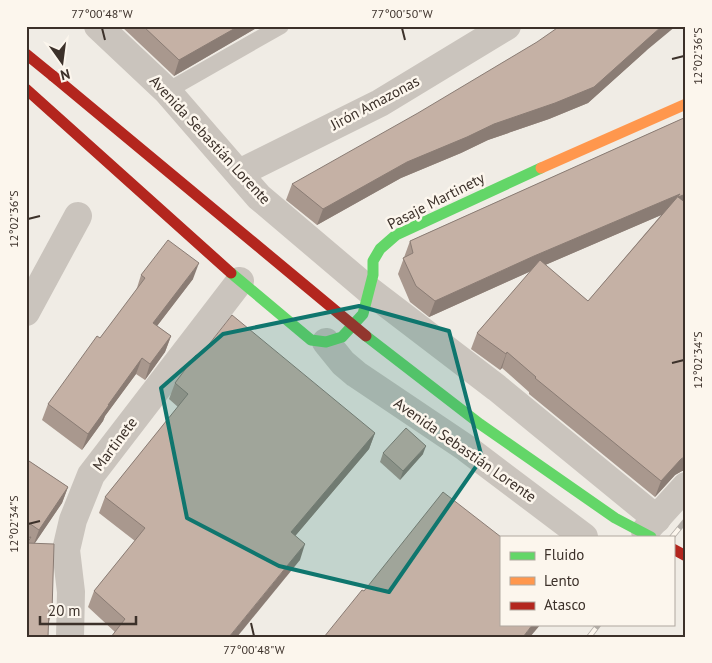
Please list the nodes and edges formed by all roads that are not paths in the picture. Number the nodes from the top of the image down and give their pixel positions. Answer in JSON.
{"nodes":[{"id":1,"x":98,"y":26,"type":"edge"},
{"id":2,"x":281,"y":26,"type":"edge"},
{"id":3,"x":508,"y":26,"type":"edge"},
{"id":4,"x":26,"y":54,"type":"edge"},
{"id":5,"x":26,"y":89,"type":"edge"},
{"id":6,"x":167,"y":90,"type":"junction"},
{"id":7,"x":686,"y":104,"type":"edge"},
{"id":8,"x":239,"y":173,"type":"junction"},
{"id":9,"x":78,"y":216,"type":"dead end"},
{"id":10,"x":240,"y":281,"type":"junction"},
{"id":11,"x":370,"y":291,"type":"junction"},
{"id":12,"x":26,"y":312,"type":"edge"},
{"id":13,"x":326,"y":342,"type":"junction"},
{"id":14,"x":686,"y":486,"type":"edge"},
{"id":15,"x":649,"y":531,"type":"edge"},
{"id":16,"x":583,"y":536,"type":"edge"},
{"id":17,"x":674,"y":550,"type":"edge"},
{"id":18,"x":686,"y":556,"type":"edge"},
{"id":19,"x":70,"y":637,"type":"edge"}],
"edges":[{"from":1,"to":6,"type":"street","name":"Avenida Sebastián Lorente"},
{"from":2,"to":6,"type":"lane"},
{"from":3,"to":8,"type":"street","name":"Jirón Amazonas"},
{"from":4,"to":15,"type":"main road","bridge":true},
{"from":5,"to":10,"type":"main road"},
{"from":6,"to":8,"type":"street","name":"Avenida Sebastián Lorente"},
{"from":7,"to":11,"type":"main road","name":"Pasaje Martinety"},
{"from":8,"to":11,"type":"street","name":"Avenida Sebastián Lorente"},
{"from":9,"to":12,"type":"street"},
{"from":10,"to":13,"type":"main road"},
{"from":10,"to":19,"type":"street","name":"Martinete"},
{"from":11,"to":13,"type":"main road","name":"Pasaje Martinety"},
{"from":11,"to":15,"type":"street","name":"Avenida Sebastián Lorente"},
{"from":13,"to":16,"type":"street","name":"Avenida Sebastián Lorente"},
{"from":14,"to":15,"type":"street"},
{"from":17,"to":18,"type":"main road"}]}
